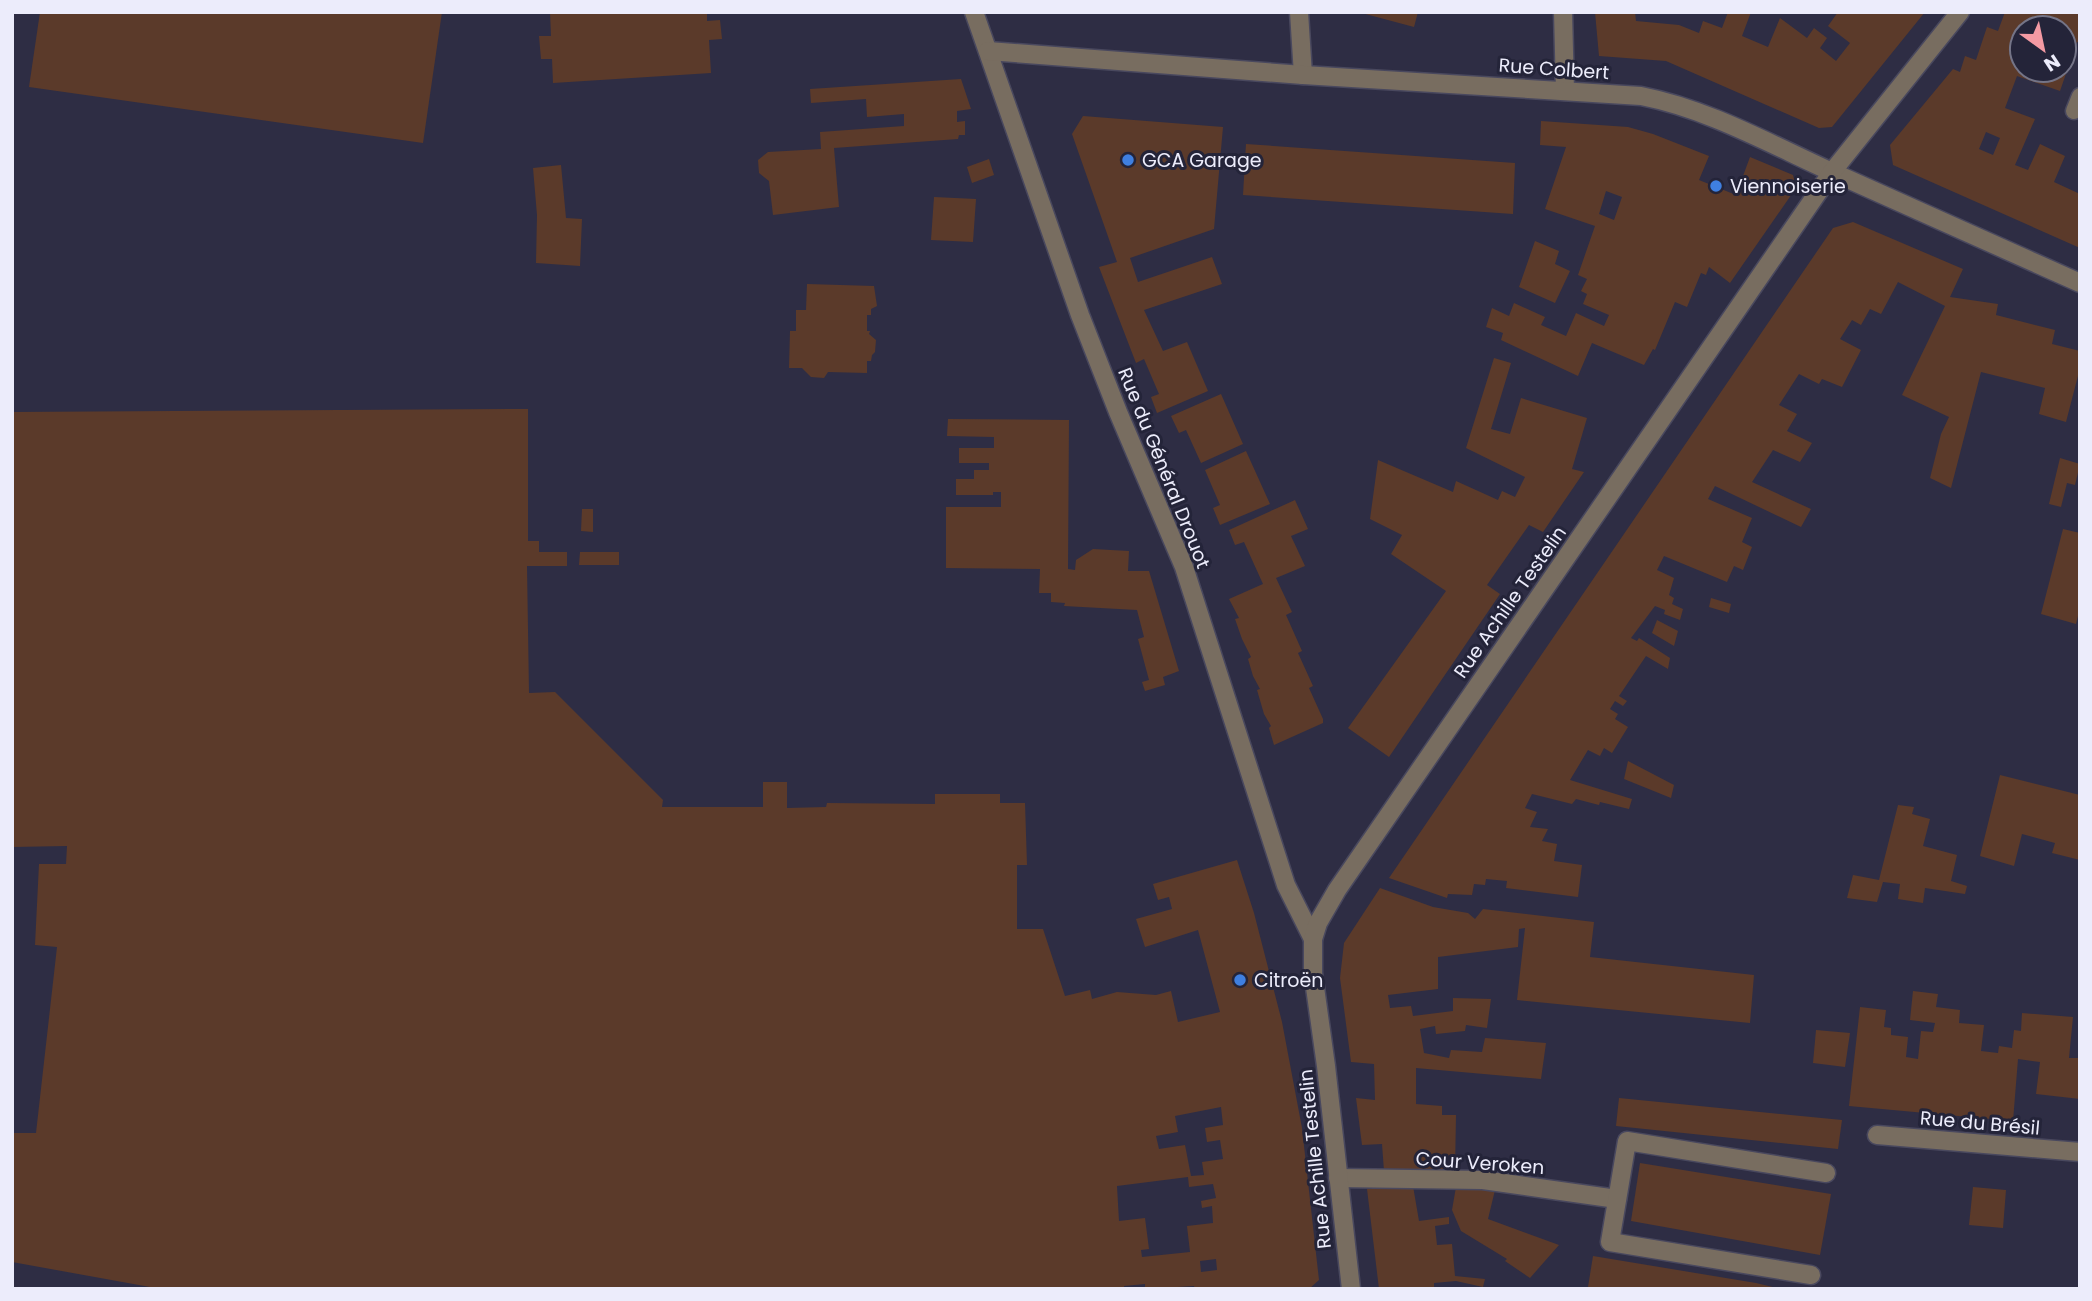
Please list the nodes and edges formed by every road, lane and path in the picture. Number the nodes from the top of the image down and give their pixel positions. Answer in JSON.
{"nodes":[{"id":1,"x":974,"y":12,"type":"edge"},
{"id":2,"x":1299,"y":12,"type":"edge"},
{"id":3,"x":1563,"y":12,"type":"edge"},
{"id":4,"x":1960,"y":12,"type":"edge"},
{"id":5,"x":988,"y":51,"type":"junction"},
{"id":6,"x":1303,"y":75,"type":"junction"},
{"id":7,"x":1565,"y":91,"type":"junction"},
{"id":8,"x":1832,"y":172,"type":"junction"},
{"id":9,"x":2080,"y":284,"type":"edge"},
{"id":10,"x":1313,"y":939,"type":"junction"},
{"id":11,"x":1877,"y":1135,"type":"dead end"},
{"id":12,"x":2080,"y":1152,"type":"edge"},
{"id":13,"x":1826,"y":1173,"type":"dead end"},
{"id":14,"x":1338,"y":1178,"type":"junction"},
{"id":15,"x":1617,"y":1199,"type":"junction"},
{"id":16,"x":1811,"y":1275,"type":"dead end"},
{"id":17,"x":1351,"y":1289,"type":"edge"}],
"edges":[{"from":1,"to":5,"type":"street","name":"Rue du Général Drouot"},
{"from":2,"to":6,"type":"street"},
{"from":3,"to":7,"type":"street"},
{"from":4,"to":8,"type":"street","name":"Rue Achille Testelin"},
{"from":5,"to":6,"type":"street","name":"Rue Colbert"},
{"from":5,"to":10,"type":"street","name":"Rue du Général Drouot"},
{"from":6,"to":7,"type":"street","name":"Rue Colbert"},
{"from":7,"to":8,"type":"street","name":"Rue Colbert"},
{"from":8,"to":9,"type":"street","name":"Rue Colbert"},
{"from":8,"to":10,"type":"street","name":"Rue Achille Testelin"},
{"from":10,"to":14,"type":"street","name":"Rue Achille Testelin"},
{"from":11,"to":12,"type":"street","name":"Rue du Brésil"},
{"from":13,"to":15,"type":"street"},
{"from":14,"to":15,"type":"street","name":"Cour Veroken"},
{"from":14,"to":17,"type":"street","name":"Rue Achille Testelin"},
{"from":15,"to":16,"type":"street"}]}
